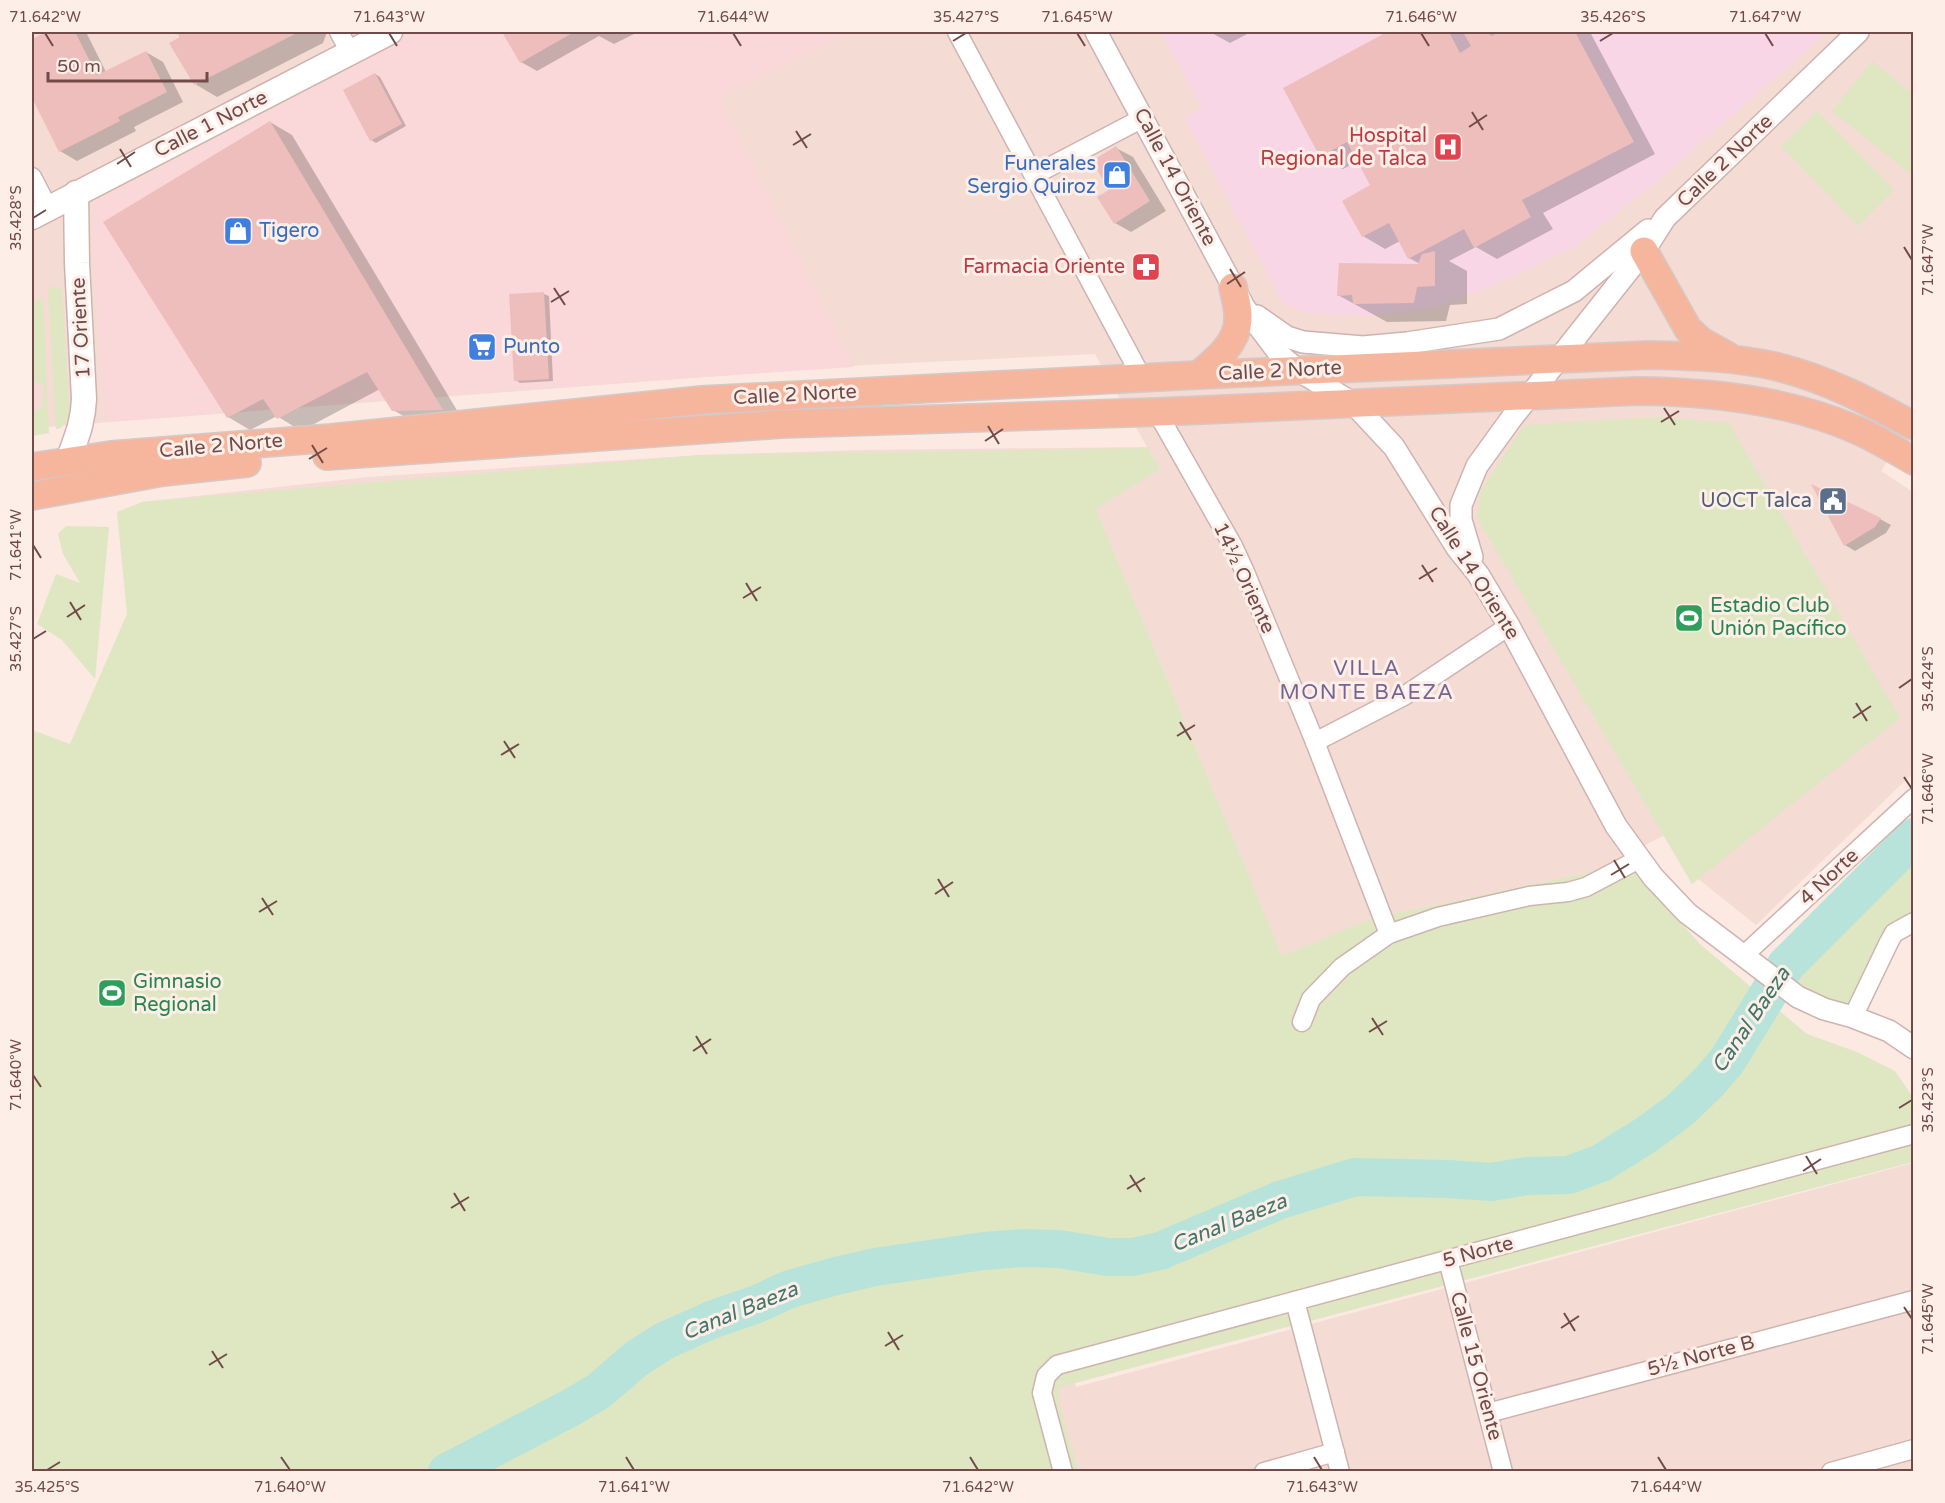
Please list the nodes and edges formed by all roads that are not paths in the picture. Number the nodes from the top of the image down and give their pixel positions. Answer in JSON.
{"nodes":[{"id":1,"x":390,"y":32,"type":"edge"},
{"id":2,"x":957,"y":32,"type":"edge"},
{"id":3,"x":1096,"y":32,"type":"edge"},
{"id":4,"x":1858,"y":32,"type":"edge"},
{"id":5,"x":344,"y":42,"type":"edge"},
{"id":6,"x":1143,"y":118,"type":"junction"},
{"id":7,"x":1034,"y":175,"type":"junction"},
{"id":8,"x":32,"y":177,"type":"edge"},
{"id":9,"x":76,"y":193,"type":"junction"},
{"id":10,"x":40,"y":212,"type":"edge"},
{"id":11,"x":1665,"y":218,"type":"junction"},
{"id":12,"x":1644,"y":251,"type":"junction"},
{"id":13,"x":1239,"y":297,"type":"junction"},
{"id":14,"x":1560,"y":358,"type":"junction"},
{"id":15,"x":1737,"y":361,"type":"junction"},
{"id":16,"x":1299,"y":370,"type":"junction"},
{"id":17,"x":1198,"y":375,"type":"junction"},
{"id":18,"x":1142,"y":378,"type":"junction"},
{"id":19,"x":1532,"y":395,"type":"junction"},
{"id":20,"x":1353,"y":403,"type":"junction"},
{"id":21,"x":1157,"y":412,"type":"junction"},
{"id":22,"x":1914,"y":426,"type":"edge"},
{"id":23,"x":68,"y":461,"type":"junction"},
{"id":24,"x":1914,"y":461,"type":"edge"},
{"id":25,"x":32,"y":466,"type":"edge"},
{"id":26,"x":32,"y":496,"type":"edge"},
{"id":27,"x":1478,"y":574,"type":"junction"},
{"id":28,"x":1509,"y":626,"type":"junction"},
{"id":29,"x":1315,"y":742,"type":"junction"},
{"id":30,"x":1914,"y":798,"type":"edge"},
{"id":31,"x":1640,"y":859,"type":"junction"},
{"id":32,"x":1914,"y":922,"type":"edge"},
{"id":33,"x":1386,"y":926,"type":"junction"},
{"id":34,"x":1743,"y":956,"type":"junction"},
{"id":35,"x":1853,"y":1017,"type":"junction"},
{"id":36,"x":1302,"y":1022,"type":"dead end"},
{"id":37,"x":1913,"y":1046,"type":"edge"},
{"id":38,"x":1914,"y":1134,"type":"edge"},
{"id":39,"x":1448,"y":1260,"type":"junction"},
{"id":40,"x":1914,"y":1300,"type":"edge"},
{"id":41,"x":1295,"y":1301,"type":"junction"},
{"id":42,"x":1488,"y":1413,"type":"junction"},
{"id":43,"x":1914,"y":1449,"type":"edge"},
{"id":44,"x":1335,"y":1452,"type":"junction"},
{"id":45,"x":1063,"y":1472,"type":"edge"},
{"id":46,"x":1264,"y":1472,"type":"edge"},
{"id":47,"x":1341,"y":1472,"type":"edge"},
{"id":48,"x":1503,"y":1472,"type":"edge"},
{"id":49,"x":1831,"y":1472,"type":"edge"}],
"edges":[{"from":1,"to":5,"type":"main road","name":"Calle 1 Norte"},
{"from":2,"to":7,"type":"street"},
{"from":3,"to":6,"type":"street","name":"Calle 14 Oriente"},
{"from":4,"to":11,"type":"street","name":"Calle 2 Norte"},
{"from":5,"to":9,"type":"main road","name":"Calle 1 Norte"},
{"from":6,"to":7,"type":"street"},
{"from":6,"to":13,"type":"street","name":"Calle 14 Oriente"},
{"from":7,"to":18,"type":"street"},
{"from":8,"to":10,"type":"street"},
{"from":9,"to":10,"type":"main road","name":"Calle 1 Norte"},
{"from":9,"to":23,"type":"main road","name":"17 Oriente"},
{"from":11,"to":12,"type":"street","name":"Calle 2 Norte"},
{"from":11,"to":13,"type":"street"},
{"from":12,"to":14,"type":"street","name":"Calle 2 Norte"},
{"from":12,"to":15,"type":"main road"},
{"from":13,"to":16,"type":"street","name":"Calle 14 Oriente"},
{"from":13,"to":17,"type":"main road"},
{"from":14,"to":15,"type":"main road"},
{"from":14,"to":16,"type":"main road","name":"Calle 2 Norte"},
{"from":14,"to":19,"type":"street","name":"Calle 2 Norte"},
{"from":15,"to":22,"type":"main road"},
{"from":16,"to":17,"type":"main road","name":"Calle 2 Norte"},
{"from":16,"to":20,"type":"street","name":"Calle 14 Oriente"},
{"from":17,"to":18,"type":"main road","name":"Calle 2 Norte"},
{"from":18,"to":23,"type":"main road","name":"Calle 2 Norte"},
{"from":19,"to":20,"type":"main road","name":"Calle 2 Norte"},
{"from":19,"to":24,"type":"main road"},
{"from":19,"to":27,"type":"street","name":"Calle 2 Norte"},
{"from":20,"to":21,"type":"main road","name":"Calle 2 Norte"},
{"from":20,"to":27,"type":"street","name":"Calle 14 Oriente"},
{"from":21,"to":26,"type":"main road","name":"Calle 2 Norte"},
{"from":21,"to":29,"type":"street","name":"14½ Oriente"},
{"from":23,"to":25,"type":"main road","name":"Calle 2 Norte"},
{"from":27,"to":28,"type":"street","name":"Calle 14 Oriente"},
{"from":28,"to":29,"type":"street"},
{"from":28,"to":31,"type":"street","name":"Calle 14 Oriente"},
{"from":29,"to":33,"type":"street","name":"14½ Oriente"},
{"from":30,"to":34,"type":"street","name":"4 Norte"},
{"from":31,"to":33,"type":"street"},
{"from":31,"to":34,"type":"street","name":"Calle 14 Oriente"},
{"from":32,"to":35,"type":"street"},
{"from":33,"to":36,"type":"street"},
{"from":34,"to":35,"type":"street","name":"Calle 14 Oriente"},
{"from":35,"to":37,"type":"street","name":"Calle 14 Oriente"},
{"from":38,"to":39,"type":"street","name":"5 Norte"},
{"from":39,"to":41,"type":"street","name":"5 Norte"},
{"from":39,"to":42,"type":"street","name":"Calle 15 Oriente"},
{"from":40,"to":42,"type":"street","name":"5½ Norte B"},
{"from":41,"to":44,"type":"street"},
{"from":41,"to":45,"type":"street","name":"5 Norte"},
{"from":42,"to":48,"type":"street","name":"Calle 15 Oriente"},
{"from":43,"to":49,"type":"street"},
{"from":44,"to":46,"type":"street"},
{"from":44,"to":47,"type":"street"}]}
